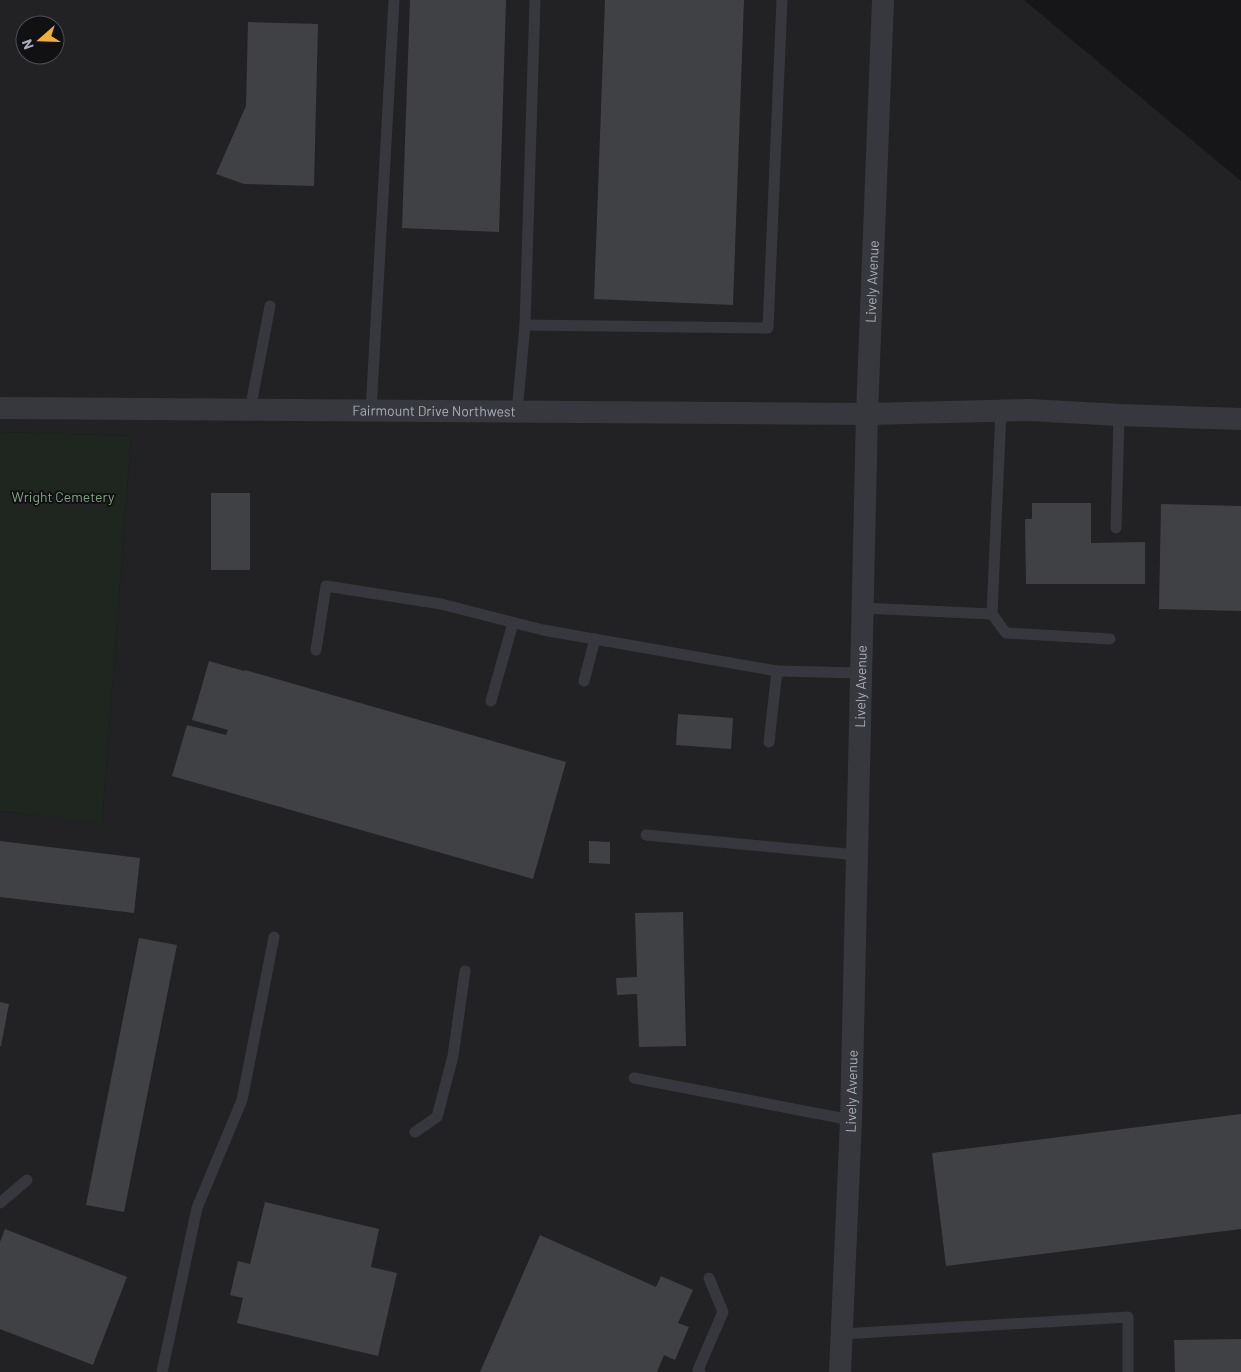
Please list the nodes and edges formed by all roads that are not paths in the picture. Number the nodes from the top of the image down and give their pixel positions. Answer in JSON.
{"nodes":[{"id":1,"x":394,"y":0,"type":"edge"},
{"id":2,"x":535,"y":0,"type":"edge"},
{"id":3,"x":782,"y":0,"type":"edge"},
{"id":4,"x":883,"y":0,"type":"edge"},
{"id":5,"x":270,"y":306,"type":"dead end"},
{"id":6,"x":525,"y":325,"type":"junction"},
{"id":7,"x":0,"y":408,"type":"edge"},
{"id":8,"x":250,"y":410,"type":"junction"},
{"id":9,"x":372,"y":410,"type":"junction"},
{"id":10,"x":1001,"y":411,"type":"junction"},
{"id":11,"x":518,"y":412,"type":"junction"},
{"id":12,"x":867,"y":414,"type":"junction"},
{"id":13,"x":1119,"y":415,"type":"junction"},
{"id":14,"x":1241,"y":419,"type":"edge"},
{"id":15,"x":1116,"y":528,"type":"dead end"},
{"id":16,"x":862,"y":608,"type":"junction"},
{"id":17,"x":992,"y":614,"type":"junction"},
{"id":18,"x":513,"y":623,"type":"junction"},
{"id":19,"x":1110,"y":638,"type":"dead end"},
{"id":20,"x":595,"y":639,"type":"junction"},
{"id":21,"x":316,"y":650,"type":"dead end"},
{"id":22,"x":777,"y":671,"type":"junction"},
{"id":23,"x":861,"y":673,"type":"junction"},
{"id":24,"x":584,"y":681,"type":"dead end"},
{"id":25,"x":491,"y":701,"type":"dead end"},
{"id":26,"x":769,"y":742,"type":"dead end"},
{"id":27,"x":646,"y":835,"type":"dead end"},
{"id":28,"x":857,"y":855,"type":"junction"},
{"id":29,"x":274,"y":937,"type":"dead end"},
{"id":30,"x":465,"y":970,"type":"dead end"},
{"id":31,"x":634,"y":1078,"type":"dead end"},
{"id":32,"x":851,"y":1120,"type":"junction"},
{"id":33,"x":415,"y":1132,"type":"dead end"},
{"id":34,"x":27,"y":1180,"type":"dead end"},
{"id":35,"x":0,"y":1203,"type":"edge"},
{"id":36,"x":709,"y":1278,"type":"dead end"},
{"id":37,"x":842,"y":1334,"type":"junction"},
{"id":38,"x":162,"y":1372,"type":"edge"},
{"id":39,"x":700,"y":1372,"type":"edge"},
{"id":40,"x":840,"y":1372,"type":"edge"},
{"id":41,"x":1128,"y":1372,"type":"edge"}],
"edges":[{"from":1,"to":9,"type":"lane"},
{"from":2,"to":6,"type":"lane"},
{"from":3,"to":6,"type":"lane"},
{"from":4,"to":12,"type":"street","name":"Lively Avenue"},
{"from":5,"to":8,"type":"lane"},
{"from":6,"to":11,"type":"lane"},
{"from":7,"to":8,"type":"street","name":"Fairmount Drive Northwest"},
{"from":8,"to":9,"type":"street","name":"Fairmount Drive Northwest"},
{"from":9,"to":11,"type":"street","name":"Fairmount Drive Northwest"},
{"from":10,"to":12,"type":"street","name":"Fairmount Drive Northwest"},
{"from":10,"to":13,"type":"street","name":"Fairmount Drive Northwest"},
{"from":10,"to":17,"type":"lane"},
{"from":11,"to":12,"type":"street","name":"Fairmount Drive Northwest"},
{"from":12,"to":16,"type":"street","name":"Lively Avenue"},
{"from":13,"to":14,"type":"street","name":"Fairmount Drive Northwest"},
{"from":13,"to":15,"type":"lane"},
{"from":16,"to":17,"type":"lane"},
{"from":16,"to":23,"type":"street","name":"Lively Avenue"},
{"from":17,"to":19,"type":"lane"},
{"from":18,"to":20,"type":"lane"},
{"from":18,"to":21,"type":"lane"},
{"from":18,"to":25,"type":"lane"},
{"from":20,"to":22,"type":"lane"},
{"from":20,"to":24,"type":"lane"},
{"from":22,"to":23,"type":"lane"},
{"from":22,"to":26,"type":"lane"},
{"from":23,"to":28,"type":"street","name":"Lively Avenue"},
{"from":27,"to":28,"type":"lane"},
{"from":28,"to":32,"type":"street","name":"Lively Avenue"},
{"from":29,"to":38,"type":"lane"},
{"from":30,"to":33,"type":"lane"},
{"from":31,"to":32,"type":"lane"},
{"from":32,"to":37,"type":"street","name":"Lively Avenue"},
{"from":34,"to":35,"type":"lane"},
{"from":36,"to":39,"type":"lane"},
{"from":37,"to":40,"type":"street","name":"Lively Avenue"},
{"from":37,"to":41,"type":"lane"}]}
